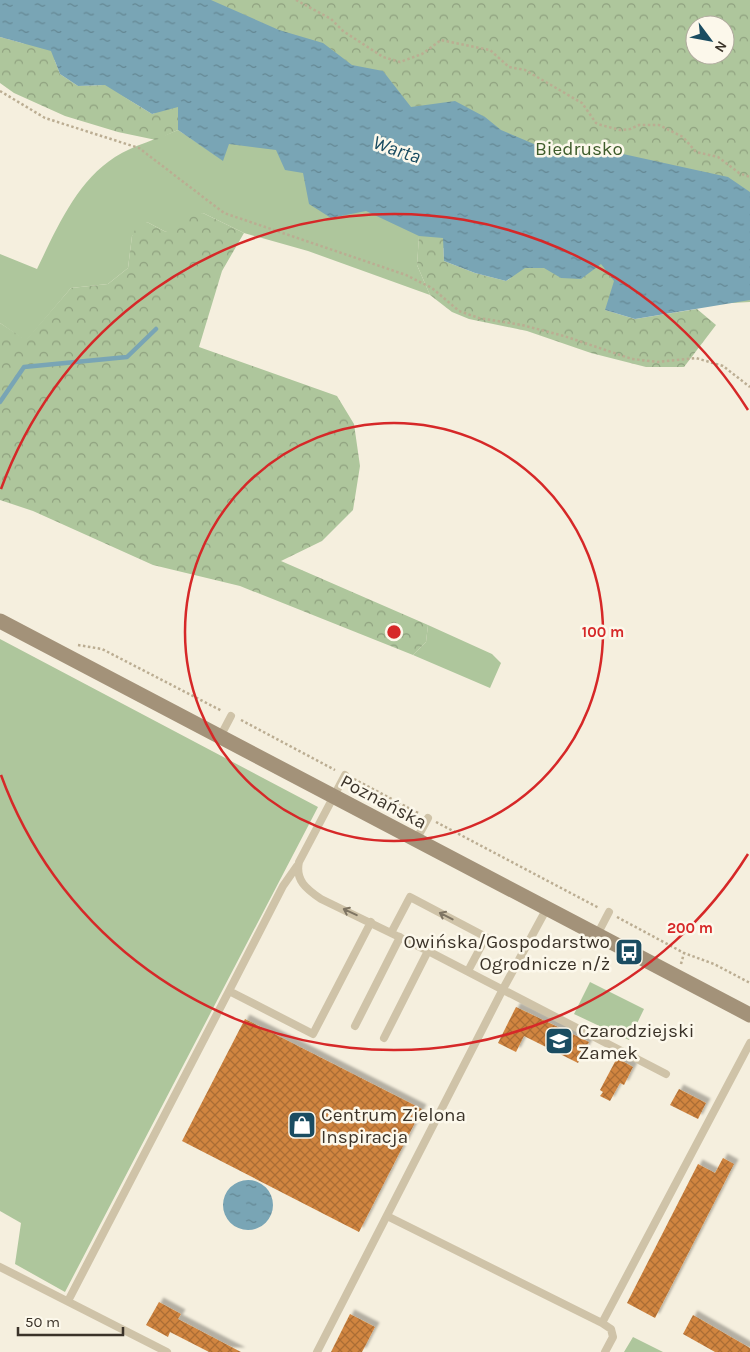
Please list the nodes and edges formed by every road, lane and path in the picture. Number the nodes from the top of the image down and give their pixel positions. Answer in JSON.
{"nodes":[{"id":1,"x":296,"y":0,"type":"edge"},
{"id":2,"x":0,"y":91,"type":"edge"},
{"id":3,"x":750,"y":177,"type":"edge"},
{"id":4,"x":750,"y":387,"type":"edge"},
{"id":5,"x":0,"y":621,"type":"edge"},
{"id":6,"x":70,"y":644,"type":"dead end"},
{"id":7,"x":231,"y":716,"type":"junction"},
{"id":8,"x":220,"y":737,"type":"junction"},
{"id":9,"x":345,"y":775,"type":"junction"},
{"id":10,"x":333,"y":796,"type":"junction"},
{"id":11,"x":428,"y":818,"type":"junction"},
{"id":12,"x":416,"y":840,"type":"junction"},
{"id":13,"x":299,"y":862,"type":"junction"},
{"id":14,"x":547,"y":908,"type":"junction"},
{"id":15,"x":609,"y":912,"type":"junction"},
{"id":16,"x":371,"y":922,"type":"junction"},
{"id":17,"x":391,"y":933,"type":"junction"},
{"id":18,"x":597,"y":935,"type":"junction"},
{"id":19,"x":400,"y":937,"type":"junction"},
{"id":20,"x":428,"y":951,"type":"junction"},
{"id":21,"x":468,"y":971,"type":"junction"},
{"id":22,"x":750,"y":983,"type":"edge"},
{"id":23,"x":503,"y":989,"type":"junction"},
{"id":24,"x":229,"y":991,"type":"junction"},
{"id":25,"x":750,"y":1015,"type":"edge"},
{"id":26,"x":355,"y":1026,"type":"dead end"},
{"id":27,"x":384,"y":1038,"type":"dead end"},
{"id":28,"x":750,"y":1043,"type":"edge"},
{"id":29,"x":666,"y":1074,"type":"dead end"},
{"id":30,"x":387,"y":1216,"type":"junction"},
{"id":31,"x":0,"y":1267,"type":"edge"},
{"id":32,"x":68,"y":1301,"type":"junction"},
{"id":33,"x":602,"y":1323,"type":"junction"},
{"id":34,"x":167,"y":1352,"type":"edge"},
{"id":35,"x":317,"y":1352,"type":"edge"},
{"id":36,"x":605,"y":1352,"type":"edge"}],
"edges":[{"from":1,"to":3,"type":"path"},
{"from":2,"to":4,"type":"path"},
{"from":5,"to":8,"type":"main road","name":"Poznańska"},
{"from":6,"to":7,"type":"path"},
{"from":7,"to":8,"type":"lane"},
{"from":7,"to":9,"type":"path"},
{"from":8,"to":10,"type":"main road","name":"Poznańska"},
{"from":9,"to":10,"type":"lane"},
{"from":9,"to":11,"type":"path"},
{"from":10,"to":12,"type":"main road","name":"Poznańska"},
{"from":10,"to":13,"type":"lane"},
{"from":11,"to":12,"type":"lane"},
{"from":11,"to":15,"type":"path"},
{"from":12,"to":14,"type":"main road","name":"Poznańska"},
{"from":16,"to":13,"type":"lane","one_way":true},
{"from":13,"to":24,"type":"lane"},
{"from":14,"to":18,"type":"main road","name":"Poznańska"},
{"from":14,"to":23,"type":"lane"},
{"from":15,"to":18,"type":"lane"},
{"from":15,"to":22,"type":"path"},
{"from":16,"to":17,"type":"lane"},
{"from":16,"to":24,"type":"lane"},
{"from":17,"to":19,"type":"lane"},
{"from":21,"to":17,"type":"lane","one_way":true},
{"from":18,"to":25,"type":"main road","name":"Poznańska"},
{"from":19,"to":20,"type":"lane"},
{"from":19,"to":26,"type":"lane"},
{"from":20,"to":21,"type":"lane"},
{"from":20,"to":27,"type":"lane"},
{"from":21,"to":23,"type":"lane"},
{"from":23,"to":29,"type":"lane"},
{"from":23,"to":30,"type":"lane"},
{"from":24,"to":32,"type":"lane"},
{"from":28,"to":33,"type":"lane"},
{"from":30,"to":33,"type":"lane"},
{"from":30,"to":35,"type":"lane"},
{"from":31,"to":32,"type":"lane"},
{"from":32,"to":34,"type":"lane"},
{"from":33,"to":36,"type":"lane"}]}
